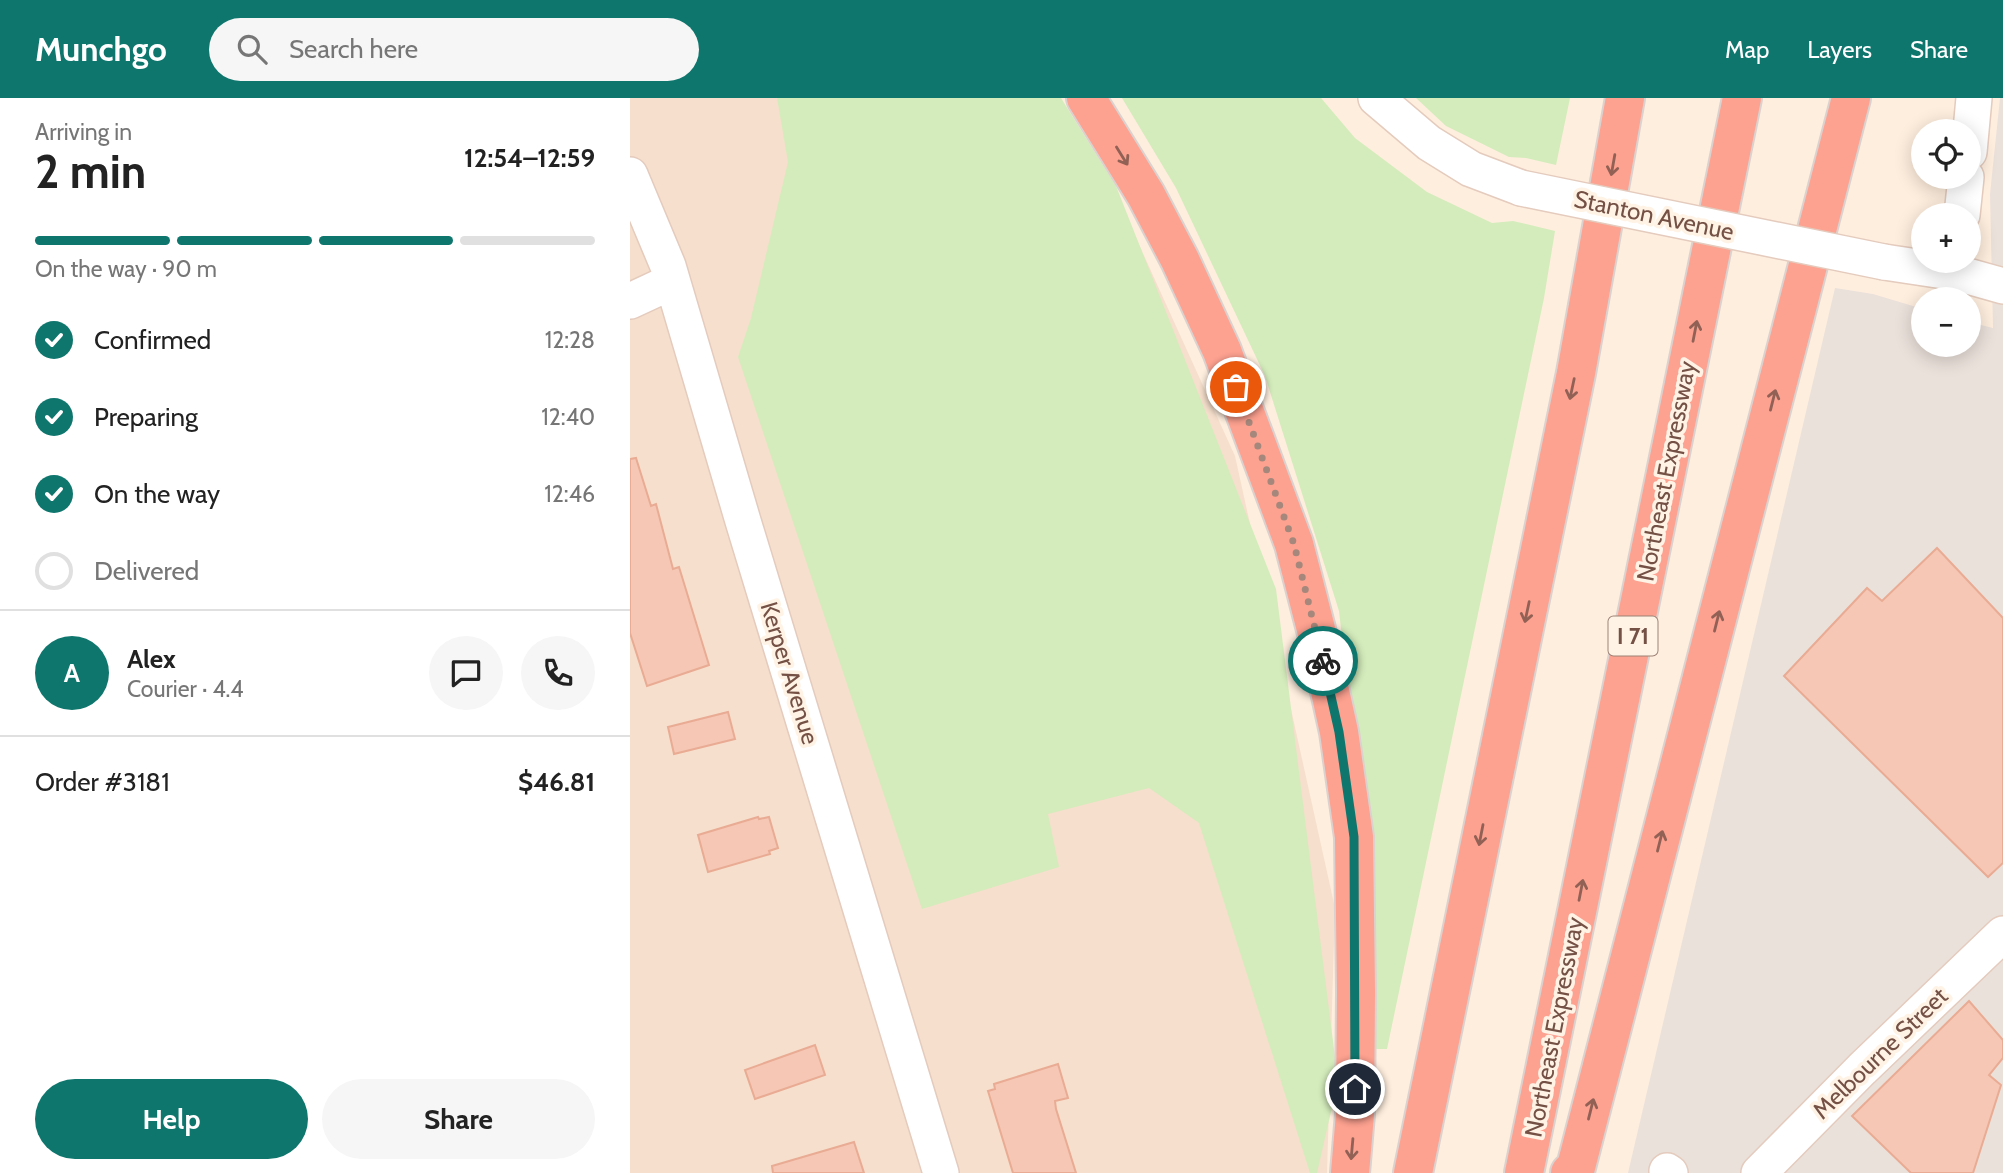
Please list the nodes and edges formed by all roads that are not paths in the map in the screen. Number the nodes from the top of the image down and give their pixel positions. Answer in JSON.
{"nodes":[{"id":1,"x":1086,"y":98,"type":"edge"},
{"id":2,"x":1376,"y":98,"type":"edge"},
{"id":3,"x":1625,"y":98,"type":"edge"},
{"id":4,"x":1742,"y":98,"type":"edge"},
{"id":5,"x":1974,"y":98,"type":"edge"},
{"id":6,"x":1844,"y":110,"type":"edge"},
{"id":7,"x":1972,"y":119,"type":"edge"},
{"id":8,"x":630,"y":175,"type":"edge"},
{"id":9,"x":1911,"y":264,"type":"edge"},
{"id":10,"x":1972,"y":273,"type":"edge"},
{"id":11,"x":671,"y":282,"type":"junction"},
{"id":12,"x":2003,"y":286,"type":"edge"},
{"id":13,"x":630,"y":301,"type":"edge"},
{"id":14,"x":2003,"y":934,"type":"edge"},
{"id":15,"x":941,"y":1173,"type":"edge"},
{"id":16,"x":1350,"y":1173,"type":"edge"},
{"id":17,"x":1413,"y":1173,"type":"edge"},
{"id":18,"x":1524,"y":1173,"type":"edge"},
{"id":19,"x":1570,"y":1173,"type":"edge"},
{"id":20,"x":1759,"y":1173,"type":"edge"}],
"edges":[{"from":1,"to":16,"type":"highway","one_way":true},
{"from":2,"to":9,"type":"street","name":"Stanton Avenue","bridge":true},
{"from":3,"to":17,"type":"highway","one_way":true},
{"from":18,"to":4,"type":"highway","name":"Northeast Expressway","number":"I 71","one_way":true},
{"from":5,"to":7,"type":"street"},
{"from":19,"to":6,"type":"highway","one_way":true},
{"from":8,"to":11,"type":"street","name":"Kerper Avenue"},
{"from":10,"to":12,"type":"street","name":"Stanton Avenue"},
{"from":11,"to":13,"type":"street"},
{"from":11,"to":15,"type":"street","name":"Kerper Avenue"},
{"from":14,"to":20,"type":"street","name":"Melbourne Street"}]}
